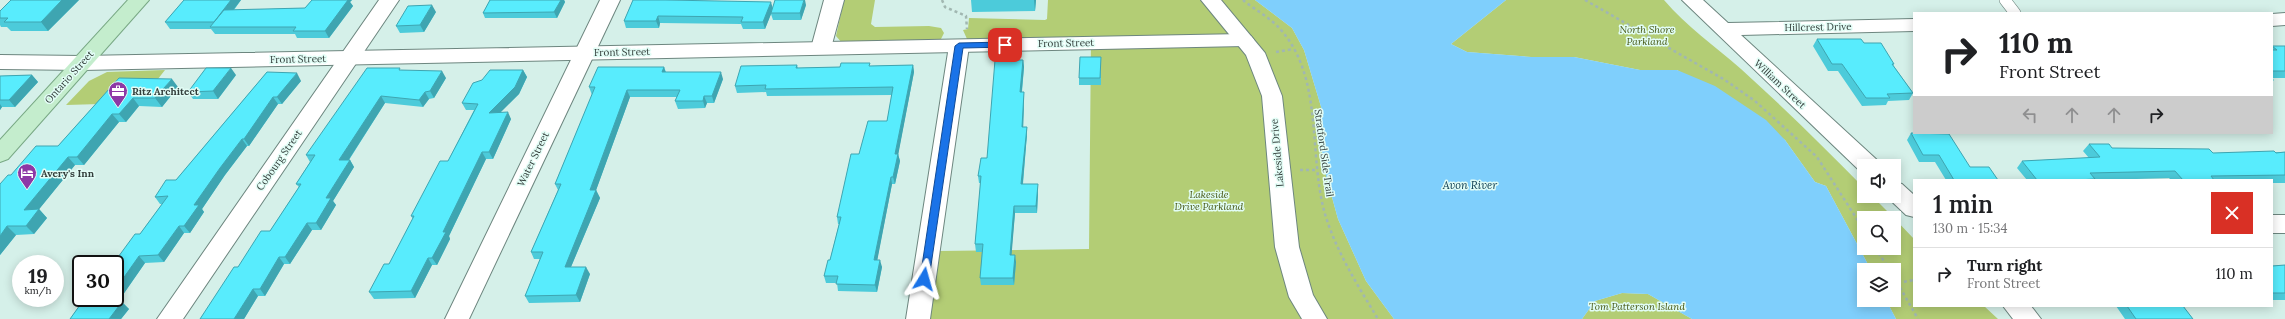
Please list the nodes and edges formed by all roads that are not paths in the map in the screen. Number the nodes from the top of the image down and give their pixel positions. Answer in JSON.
{"nodes":[{"id":1,"x":139,"y":0,"type":"edge"},
{"id":2,"x":390,"y":0,"type":"edge"},
{"id":3,"x":610,"y":0,"type":"edge"},
{"id":4,"x":834,"y":0,"type":"edge"},
{"id":5,"x":1211,"y":0,"type":"edge"},
{"id":6,"x":1692,"y":0,"type":"edge"},
{"id":7,"x":2005,"y":0,"type":"edge"},
{"id":8,"x":2014,"y":12,"type":"edge"},
{"id":9,"x":2285,"y":19,"type":"edge"},
{"id":10,"x":2273,"y":20,"type":"edge"},
{"id":11,"x":1913,"y":25,"type":"edge"},
{"id":12,"x":1722,"y":29,"type":"junction"},
{"id":13,"x":1244,"y":40,"type":"junction"},
{"id":14,"x":959,"y":46,"type":"junction"},
{"id":15,"x":821,"y":48,"type":"junction"},
{"id":16,"x":585,"y":53,"type":"junction"},
{"id":17,"x":350,"y":58,"type":"junction"},
{"id":18,"x":0,"y":62,"type":"edge"},
{"id":19,"x":82,"y":63,"type":"junction"},
{"id":20,"x":0,"y":154,"type":"edge"},
{"id":21,"x":1861,"y":159,"type":"edge"},
{"id":22,"x":1901,"y":197,"type":"edge"},
{"id":23,"x":1913,"y":208,"type":"edge"},
{"id":24,"x":2273,"y":224,"type":"edge"},
{"id":25,"x":2285,"y":224,"type":"edge"},
{"id":26,"x":2016,"y":307,"type":"edge"},
{"id":27,"x":168,"y":319,"type":"edge"},
{"id":28,"x":457,"y":319,"type":"edge"},
{"id":29,"x":918,"y":319,"type":"edge"},
{"id":30,"x":1315,"y":319,"type":"edge"},
{"id":31,"x":2029,"y":319,"type":"edge"}],
"edges":[{"from":1,"to":19,"type":"main road","name":"Ontario Street"},
{"from":2,"to":17,"type":"street","name":"Cobourg Street"},
{"from":3,"to":16,"type":"street","name":"Water Street"},
{"from":4,"to":15,"type":"street"},
{"from":5,"to":13,"type":"street","name":"Lakeside Drive"},
{"from":6,"to":12,"type":"street","name":"William Street"},
{"from":7,"to":8,"type":"lane"},
{"from":9,"to":10,"type":"street"},
{"from":11,"to":12,"type":"street","name":"Hillcrest Drive"},
{"from":12,"to":21,"type":"street","name":"William Street"},
{"from":13,"to":14,"type":"street","name":"Front Street"},
{"from":13,"to":30,"type":"street","name":"Lakeside Drive"},
{"from":14,"to":15,"type":"street","name":"Front Street"},
{"from":14,"to":29,"type":"street"},
{"from":15,"to":16,"type":"street","name":"Front Street"},
{"from":16,"to":17,"type":"street","name":"Front Street"},
{"from":16,"to":28,"type":"street","name":"Water Street"},
{"from":17,"to":19,"type":"street","name":"Front Street"},
{"from":17,"to":27,"type":"street","name":"Cobourg Street"},
{"from":18,"to":19,"type":"street","name":"Front Street"},
{"from":19,"to":20,"type":"main road","name":"Ontario Street"},
{"from":22,"to":23,"type":"street"},
{"from":24,"to":25,"type":"street"},
{"from":26,"to":31,"type":"street"}]}
